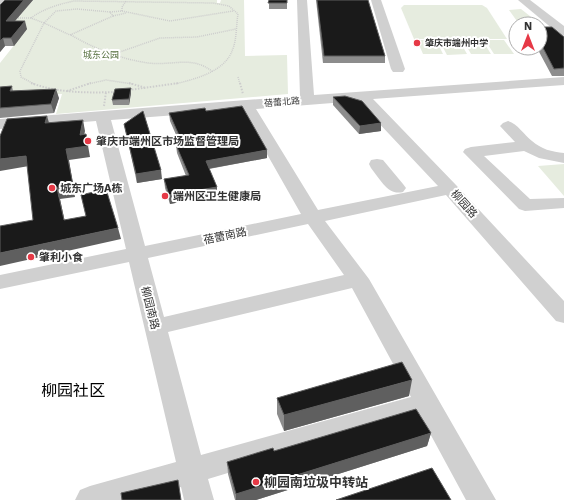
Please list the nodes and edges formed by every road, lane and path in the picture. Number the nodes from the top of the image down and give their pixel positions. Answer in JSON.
{"nodes":[{"id":1,"x":2,"y":0,"type":"edge"},
{"id":2,"x":302,"y":0,"type":"edge"},
{"id":3,"x":376,"y":0,"type":"edge"},
{"id":4,"x":523,"y":0,"type":"edge"},
{"id":5,"x":530,"y":0,"type":"edge"},
{"id":6,"x":538,"y":0,"type":"edge"},
{"id":7,"x":127,"y":1,"type":"junction"},
{"id":8,"x":174,"y":1,"type":"edge"},
{"id":9,"x":0,"y":2,"type":"edge"},
{"id":10,"x":122,"y":11,"type":"junction"},
{"id":11,"x":233,"y":11,"type":"junction"},
{"id":12,"x":110,"y":12,"type":"junction"},
{"id":13,"x":126,"y":14,"type":"junction"},
{"id":14,"x":113,"y":16,"type":"junction"},
{"id":15,"x":8,"y":18,"type":"edge"},
{"id":16,"x":31,"y":18,"type":"junction"},
{"id":17,"x":564,"y":20,"type":"edge"},
{"id":18,"x":43,"y":24,"type":"junction"},
{"id":19,"x":564,"y":26,"type":"edge"},
{"id":20,"x":236,"y":29,"type":"junction"},
{"id":21,"x":564,"y":32,"type":"edge"},
{"id":22,"x":70,"y":35,"type":"junction"},
{"id":23,"x":113,"y":54,"type":"junction"},
{"id":24,"x":398,"y":69,"type":"dead end"},
{"id":25,"x":213,"y":72,"type":"junction"},
{"id":26,"x":238,"y":77,"type":"dead end"},
{"id":27,"x":564,"y":81,"type":"edge"},
{"id":28,"x":147,"y":88,"type":"junction"},
{"id":29,"x":64,"y":91,"type":"junction"},
{"id":30,"x":126,"y":91,"type":"edge"},
{"id":31,"x":119,"y":92,"type":"edge"},
{"id":32,"x":362,"y":96,"type":"junction"},
{"id":33,"x":307,"y":100,"type":"junction"},
{"id":34,"x":246,"y":105,"type":"junction"},
{"id":35,"x":102,"y":116,"type":"junction"},
{"id":36,"x":0,"y":124,"type":"edge"},
{"id":37,"x":508,"y":126,"type":"dead end"},
{"id":38,"x":527,"y":146,"type":"junction"},
{"id":39,"x":564,"y":158,"type":"edge"},
{"id":40,"x":377,"y":164,"type":"dead end"},
{"id":41,"x":445,"y":184,"type":"junction"},
{"id":42,"x":397,"y":188,"type":"junction"},
{"id":43,"x":564,"y":203,"type":"edge"},
{"id":44,"x":310,"y":212,"type":"junction"},
{"id":45,"x":134,"y":249,"type":"junction"},
{"id":46,"x":0,"y":271,"type":"edge"},
{"id":47,"x":358,"y":279,"type":"junction"},
{"id":48,"x":0,"y":282,"type":"edge"},
{"id":49,"x":564,"y":315,"type":"edge"},
{"id":50,"x":155,"y":327,"type":"junction"},
{"id":51,"x":427,"y":403,"type":"junction"},
{"id":52,"x":192,"y":471,"type":"junction"},
{"id":53,"x":90,"y":500,"type":"edge"},
{"id":54,"x":199,"y":500,"type":"edge"},
{"id":55,"x":481,"y":500,"type":"edge"}],
"edges":[{"from":1,"to":9,"type":"street"},
{"from":2,"to":33,"type":"street"},
{"from":3,"to":24,"type":"street"},
{"from":4,"to":21,"type":"street"},
{"from":5,"to":19,"type":"street"},
{"from":6,"to":17,"type":"street"},
{"from":7,"to":8,"type":"path"},
{"from":7,"to":10,"type":"path"},
{"from":7,"to":16,"type":"path"},
{"from":8,"to":11,"type":"path"},
{"from":10,"to":12,"type":"path"},
{"from":10,"to":13,"type":"path"},
{"from":11,"to":13,"type":"path"},
{"from":11,"to":20,"type":"path"},
{"from":12,"to":14,"type":"path"},
{"from":12,"to":18,"type":"path"},
{"from":13,"to":14,"type":"path"},
{"from":14,"to":22,"type":"path"},
{"from":15,"to":16,"type":"path"},
{"from":16,"to":18,"type":"path"},
{"from":18,"to":22,"type":"path"},
{"from":18,"to":29,"type":"path"},
{"from":20,"to":23,"type":"path"},
{"from":20,"to":25,"type":"path"},
{"from":22,"to":23,"type":"path"},
{"from":23,"to":25,"type":"path"},
{"from":25,"to":28,"type":"path"},
{"from":26,"to":34,"type":"path"},
{"from":27,"to":32,"type":"street","name":"蓓蕾北路"},
{"from":28,"to":29,"type":"path"},
{"from":28,"to":30,"type":"path"},
{"from":29,"to":31,"type":"path"},
{"from":32,"to":33,"type":"street","name":"蓓蕾北路"},
{"from":32,"to":41,"type":"street","name":"柳园路"},
{"from":33,"to":34,"type":"street","name":"蓓蕾北路"},
{"from":34,"to":35,"type":"street","name":"蓓蕾北路"},
{"from":34,"to":44,"type":"street"},
{"from":35,"to":36,"type":"street","name":"蓓蕾北路"},
{"from":35,"to":45,"type":"street","name":"柳园南路"},
{"from":37,"to":38,"type":"street"},
{"from":38,"to":39,"type":"street"},
{"from":38,"to":43,"type":"street"},
{"from":40,"to":42,"type":"street"},
{"from":41,"to":42,"type":"street","name":"蓓蕾南路"},
{"from":41,"to":44,"type":"street","name":"蓓蕾南路"},
{"from":41,"to":49,"type":"street","name":"柳园路"},
{"from":42,"to":44,"type":"street","name":"蓓蕾南路"},
{"from":44,"to":45,"type":"street","name":"蓓蕾南路"},
{"from":44,"to":47,"type":"street"},
{"from":45,"to":46,"type":"street","name":"蓓蕾南路"},
{"from":45,"to":48,"type":"street","name":"蓓蕾南路"},
{"from":45,"to":50,"type":"street","name":"柳园南路"},
{"from":47,"to":50,"type":"street"},
{"from":47,"to":51,"type":"street"},
{"from":50,"to":52,"type":"street","name":"柳园南路"},
{"from":51,"to":52,"type":"street"},
{"from":51,"to":55,"type":"street"},
{"from":52,"to":53,"type":"street"},
{"from":52,"to":54,"type":"street","name":"柳园南路"}]}
